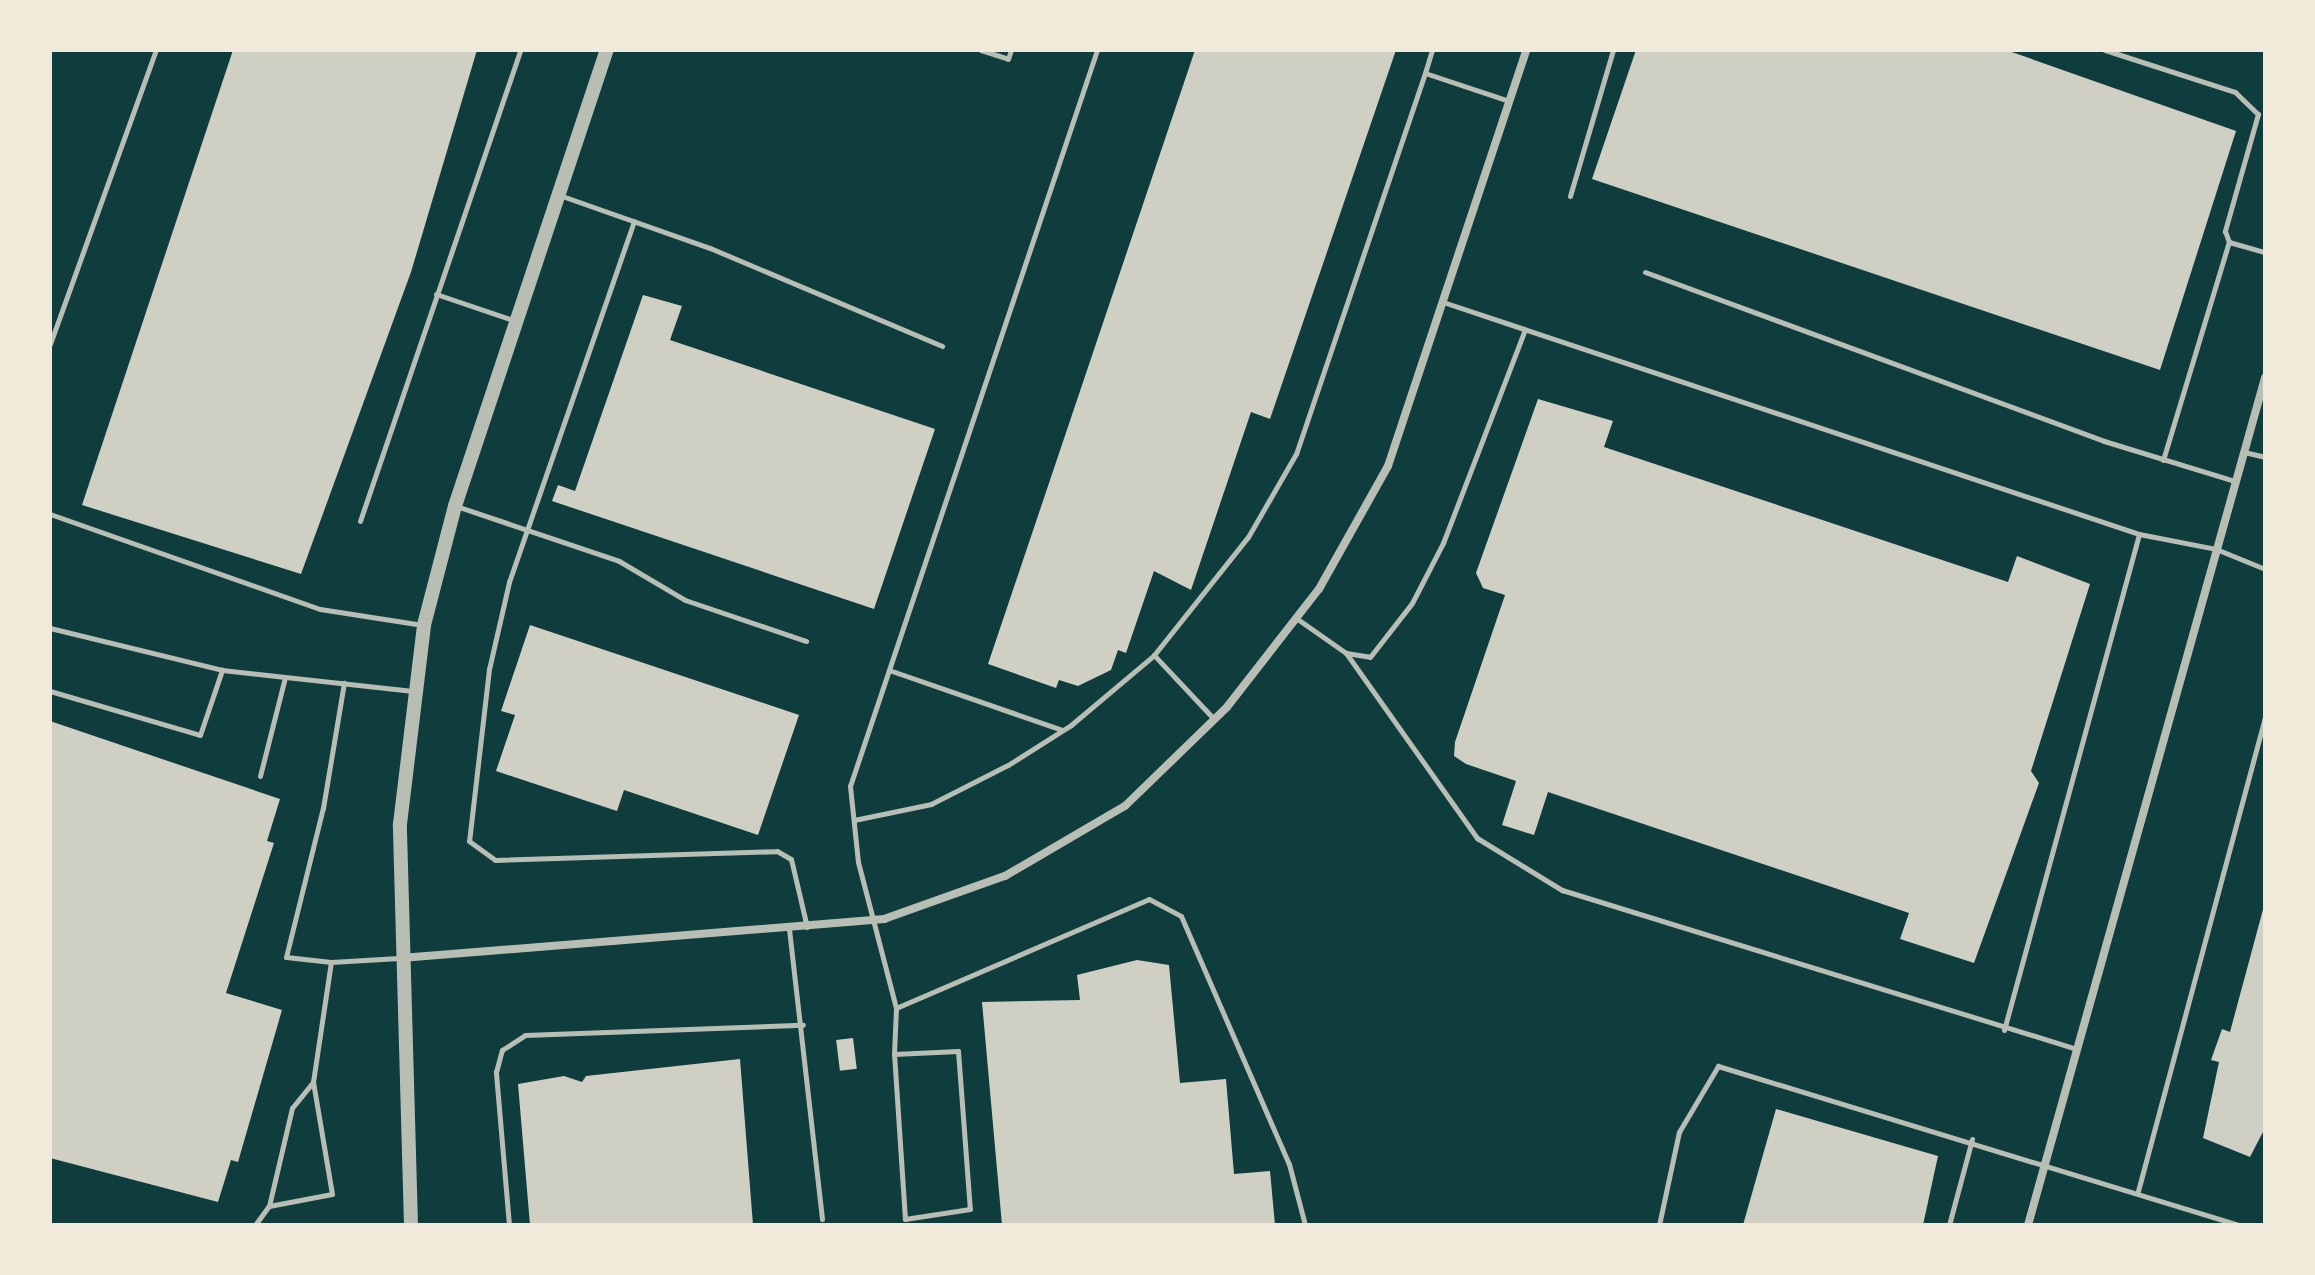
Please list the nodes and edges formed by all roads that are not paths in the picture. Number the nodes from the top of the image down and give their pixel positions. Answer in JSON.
{"nodes":[{"id":1,"x":156,"y":50,"type":"edge"},
{"id":2,"x":520,"y":50,"type":"edge"},
{"id":3,"x":607,"y":50,"type":"edge"},
{"id":4,"x":981,"y":50,"type":"edge"},
{"id":5,"x":1011,"y":50,"type":"edge"},
{"id":6,"x":1097,"y":50,"type":"edge"},
{"id":7,"x":1432,"y":50,"type":"edge"},
{"id":8,"x":1526,"y":50,"type":"edge"},
{"id":9,"x":1613,"y":50,"type":"edge"},
{"id":10,"x":2105,"y":50,"type":"edge"},
{"id":11,"x":1425,"y":73,"type":"junction"},
{"id":12,"x":1509,"y":101,"type":"junction"},
{"id":13,"x":557,"y":194,"type":"junction"},
{"id":14,"x":1570,"y":196,"type":"dead end"},
{"id":15,"x":634,"y":221,"type":"junction"},
{"id":16,"x":2229,"y":242,"type":"junction"},
{"id":17,"x":2265,"y":252,"type":"edge"},
{"id":18,"x":1645,"y":272,"type":"dead end"},
{"id":19,"x":436,"y":294,"type":"junction"},
{"id":20,"x":1443,"y":302,"type":"junction"},
{"id":21,"x":514,"y":320,"type":"junction"},
{"id":22,"x":1525,"y":329,"type":"junction"},
{"id":23,"x":50,"y":344,"type":"edge"},
{"id":24,"x":942,"y":346,"type":"dead end"},
{"id":25,"x":2265,"y":378,"type":"edge"},
{"id":26,"x":2243,"y":451,"type":"junction"},
{"id":27,"x":2265,"y":457,"type":"edge"},
{"id":28,"x":2163,"y":460,"type":"junction"},
{"id":29,"x":2235,"y":481,"type":"junction"},
{"id":30,"x":455,"y":506,"type":"junction"},
{"id":31,"x":50,"y":514,"type":"edge"},
{"id":32,"x":360,"y":521,"type":"dead end"},
{"id":33,"x":529,"y":531,"type":"junction"},
{"id":34,"x":2139,"y":534,"type":"junction"},
{"id":35,"x":2216,"y":549,"type":"junction"},
{"id":36,"x":2265,"y":569,"type":"edge"},
{"id":37,"x":1296,"y":618,"type":"junction"},
{"id":38,"x":424,"y":625,"type":"junction"},
{"id":39,"x":50,"y":628,"type":"edge"},
{"id":40,"x":806,"y":641,"type":"dead end"},
{"id":41,"x":1346,"y":653,"type":"junction"},
{"id":42,"x":1154,"y":655,"type":"junction"},
{"id":43,"x":222,"y":670,"type":"junction"},
{"id":44,"x":889,"y":670,"type":"junction"},
{"id":45,"x":285,"y":677,"type":"junction"},
{"id":46,"x":344,"y":683,"type":"junction"},
{"id":47,"x":50,"y":691,"type":"edge"},
{"id":48,"x":414,"y":691,"type":"junction"},
{"id":49,"x":2265,"y":718,"type":"edge"},
{"id":50,"x":1214,"y":719,"type":"junction"},
{"id":51,"x":1063,"y":731,"type":"junction"},
{"id":52,"x":260,"y":776,"type":"dead end"},
{"id":53,"x":854,"y":820,"type":"junction"},
{"id":54,"x":870,"y":921,"type":"junction"},
{"id":55,"x":807,"y":927,"type":"junction"},
{"id":56,"x":789,"y":929,"type":"junction"},
{"id":57,"x":399,"y":958,"type":"junction"},
{"id":58,"x":331,"y":962,"type":"junction"},
{"id":59,"x":896,"y":1008,"type":"junction"},
{"id":60,"x":803,"y":1025,"type":"junction"},
{"id":61,"x":2004,"y":1030,"type":"junction"},
{"id":62,"x":2077,"y":1049,"type":"junction"},
{"id":63,"x":894,"y":1054,"type":"junction"},
{"id":64,"x":313,"y":1082,"type":"junction"},
{"id":65,"x":1972,"y":1139,"type":"junction"},
{"id":66,"x":2046,"y":1161,"type":"junction"},
{"id":67,"x":2138,"y":1191,"type":"junction"},
{"id":68,"x":269,"y":1206,"type":"junction"},
{"id":69,"x":822,"y":1219,"type":"dead end"},
{"id":70,"x":255,"y":1225,"type":"edge"},
{"id":71,"x":411,"y":1225,"type":"edge"},
{"id":72,"x":509,"y":1225,"type":"edge"},
{"id":73,"x":1305,"y":1225,"type":"edge"},
{"id":74,"x":1659,"y":1225,"type":"edge"},
{"id":75,"x":1949,"y":1225,"type":"edge"},
{"id":76,"x":2028,"y":1225,"type":"edge"},
{"id":77,"x":2239,"y":1225,"type":"edge"}],
"edges":[{"from":1,"to":23,"type":"lane"},
{"from":2,"to":19,"type":"lane"},
{"from":3,"to":13,"type":"street"},
{"from":4,"to":5,"type":"lane"},
{"from":6,"to":44,"type":"lane"},
{"from":7,"to":11,"type":"lane"},
{"from":8,"to":12,"type":"street"},
{"from":9,"to":14,"type":"lane"},
{"from":10,"to":16,"type":"lane"},
{"from":11,"to":12,"type":"lane"},
{"from":11,"to":42,"type":"lane"},
{"from":12,"to":20,"type":"street"},
{"from":13,"to":15,"type":"lane"},
{"from":13,"to":21,"type":"street"},
{"from":15,"to":24,"type":"lane"},
{"from":15,"to":33,"type":"lane"},
{"from":16,"to":17,"type":"lane"},
{"from":16,"to":28,"type":"lane"},
{"from":18,"to":28,"type":"lane"},
{"from":19,"to":21,"type":"lane"},
{"from":19,"to":32,"type":"lane"},
{"from":20,"to":22,"type":"lane"},
{"from":20,"to":37,"type":"street"},
{"from":21,"to":30,"type":"street"},
{"from":22,"to":34,"type":"lane"},
{"from":22,"to":41,"type":"lane"},
{"from":25,"to":26,"type":"street"},
{"from":26,"to":27,"type":"lane"},
{"from":26,"to":29,"type":"street"},
{"from":28,"to":29,"type":"lane"},
{"from":29,"to":35,"type":"street"},
{"from":30,"to":33,"type":"lane"},
{"from":30,"to":38,"type":"street"},
{"from":31,"to":38,"type":"lane"},
{"from":33,"to":40,"type":"lane"},
{"from":33,"to":55,"type":"lane"},
{"from":34,"to":35,"type":"lane"},
{"from":34,"to":61,"type":"lane"},
{"from":35,"to":36,"type":"lane"},
{"from":35,"to":62,"type":"street"},
{"from":37,"to":41,"type":"lane"},
{"from":37,"to":50,"type":"street"},
{"from":38,"to":48,"type":"street"},
{"from":39,"to":43,"type":"lane"},
{"from":41,"to":61,"type":"lane"},
{"from":42,"to":50,"type":"lane"},
{"from":42,"to":51,"type":"lane"},
{"from":43,"to":45,"type":"lane"},
{"from":43,"to":47,"type":"lane"},
{"from":44,"to":51,"type":"lane"},
{"from":44,"to":53,"type":"lane"},
{"from":45,"to":46,"type":"lane"},
{"from":45,"to":52,"type":"lane"},
{"from":46,"to":48,"type":"lane"},
{"from":46,"to":58,"type":"lane"},
{"from":48,"to":57,"type":"street"},
{"from":49,"to":67,"type":"lane"},
{"from":50,"to":54,"type":"street"},
{"from":51,"to":53,"type":"lane"},
{"from":53,"to":54,"type":"lane"},
{"from":54,"to":55,"type":"street"},
{"from":54,"to":59,"type":"lane"},
{"from":55,"to":56,"type":"street"},
{"from":56,"to":57,"type":"street"},
{"from":56,"to":60,"type":"lane"},
{"from":57,"to":58,"type":"lane"},
{"from":57,"to":71,"type":"street"},
{"from":58,"to":64,"type":"lane"},
{"from":59,"to":63,"type":"lane"},
{"from":59,"to":73,"type":"lane"},
{"from":60,"to":69,"type":"lane"},
{"from":60,"to":72,"type":"lane"},
{"from":61,"to":62,"type":"lane"},
{"from":62,"to":66,"type":"street"},
{"from":63,"to":63,"type":"lane"},
{"from":64,"to":68,"type":"lane"},
{"from":64,"to":68,"type":"lane"},
{"from":65,"to":66,"type":"lane"},
{"from":65,"to":74,"type":"lane"},
{"from":65,"to":75,"type":"lane"},
{"from":66,"to":67,"type":"lane"},
{"from":66,"to":76,"type":"street"},
{"from":67,"to":77,"type":"lane"},
{"from":68,"to":70,"type":"lane"}]}
